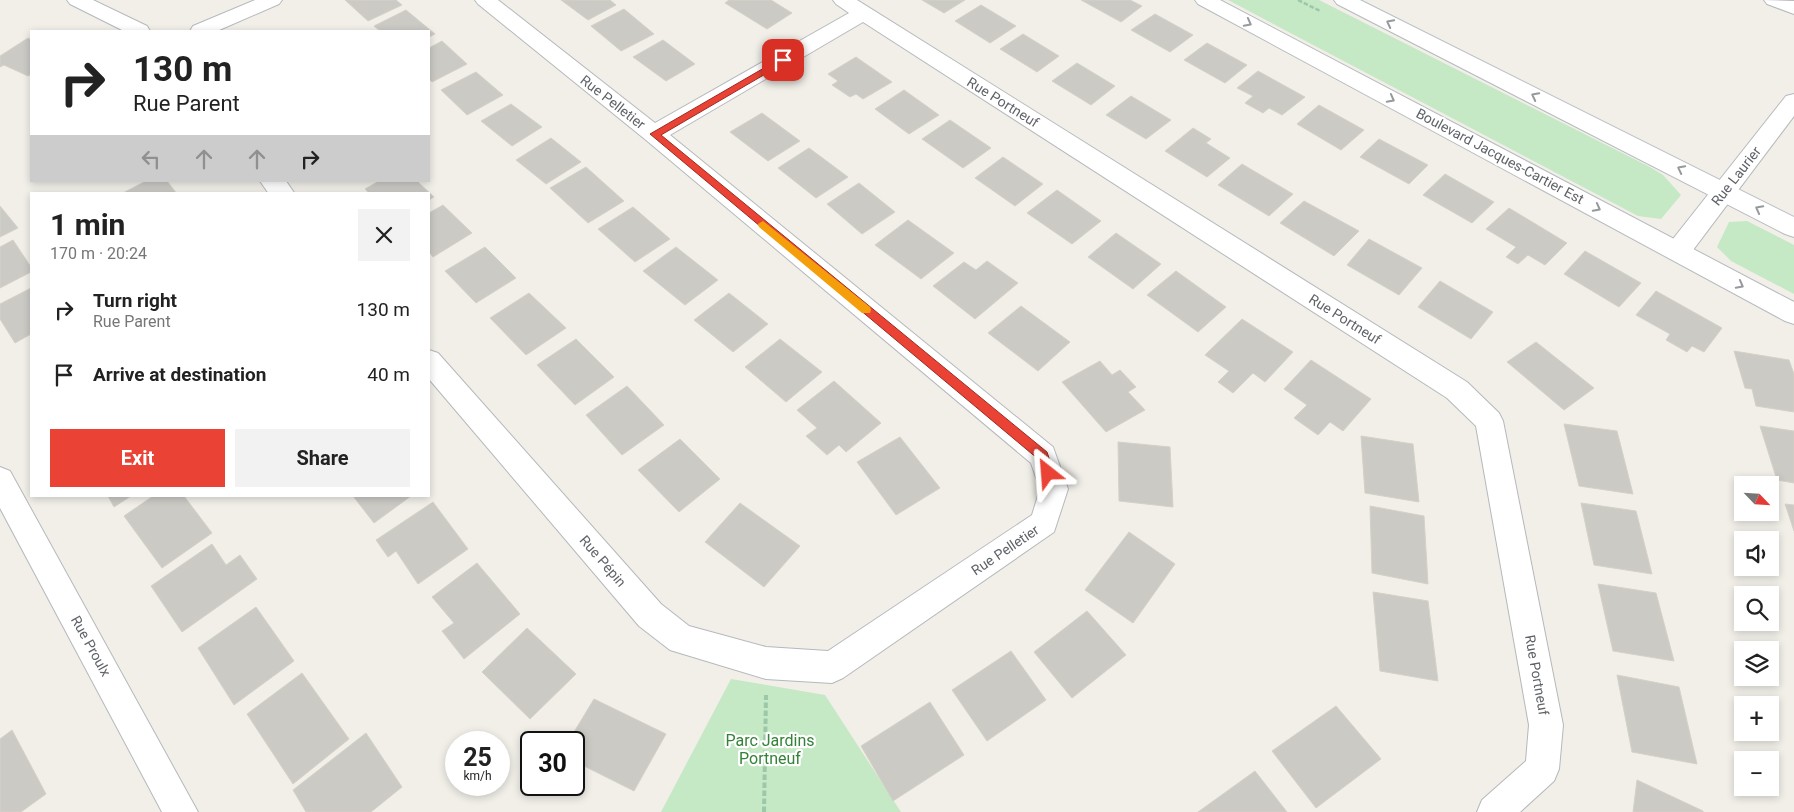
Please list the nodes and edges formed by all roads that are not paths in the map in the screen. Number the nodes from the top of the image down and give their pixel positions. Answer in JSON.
{"nodes":[{"id":1,"x":77,"y":0,"type":"edge"},
{"id":2,"x":272,"y":0,"type":"edge"},
{"id":3,"x":485,"y":0,"type":"edge"},
{"id":4,"x":1205,"y":0,"type":"edge"},
{"id":5,"x":1344,"y":0,"type":"edge"},
{"id":6,"x":1774,"y":0,"type":"edge"},
{"id":7,"x":853,"y":6,"type":"edge"},
{"id":8,"x":1794,"y":8,"type":"edge"},
{"id":9,"x":138,"y":30,"type":"edge"},
{"id":10,"x":202,"y":30,"type":"edge"},
{"id":11,"x":1794,"y":101,"type":"edge"},
{"id":12,"x":654,"y":134,"type":"junction"},
{"id":13,"x":273,"y":182,"type":"edge"},
{"id":14,"x":1724,"y":191,"type":"junction"},
{"id":15,"x":280,"y":192,"type":"edge"},
{"id":16,"x":1794,"y":228,"type":"edge"},
{"id":17,"x":1678,"y":251,"type":"junction"},
{"id":18,"x":1794,"y":314,"type":"edge"},
{"id":19,"x":430,"y":362,"type":"edge"},
{"id":20,"x":0,"y":480,"type":"edge"},
{"id":21,"x":832,"y":667,"type":"joint"},
{"id":22,"x":181,"y":812,"type":"edge"},
{"id":23,"x":1494,"y":812,"type":"edge"}],
"edges":[{"from":1,"to":9,"type":"street"},
{"from":2,"to":10,"type":"street"},
{"from":3,"to":12,"type":"street","name":"Rue Pelletier"},
{"from":4,"to":17,"type":"street","name":"Boulevard Jacques-Cartier Est","one_way":true},
{"from":14,"to":5,"type":"street","one_way":true},
{"from":6,"to":8,"type":"street"},
{"from":7,"to":12,"type":"street"},
{"from":7,"to":23,"type":"street","name":"Rue Portneuf"},
{"from":11,"to":14,"type":"street","name":"Rue Laurier"},
{"from":12,"to":21,"type":"street","name":"Rue Pelletier"},
{"from":13,"to":15,"type":"street"},
{"from":16,"to":14,"type":"street","one_way":true},
{"from":14,"to":17,"type":"street","name":"Rue Laurier"},
{"from":17,"to":18,"type":"street","name":"Boulevard Jacques-Cartier Est","one_way":true},
{"from":19,"to":21,"type":"street","name":"Rue Pépin"},
{"from":20,"to":22,"type":"street","name":"Rue Proulx"}]}
